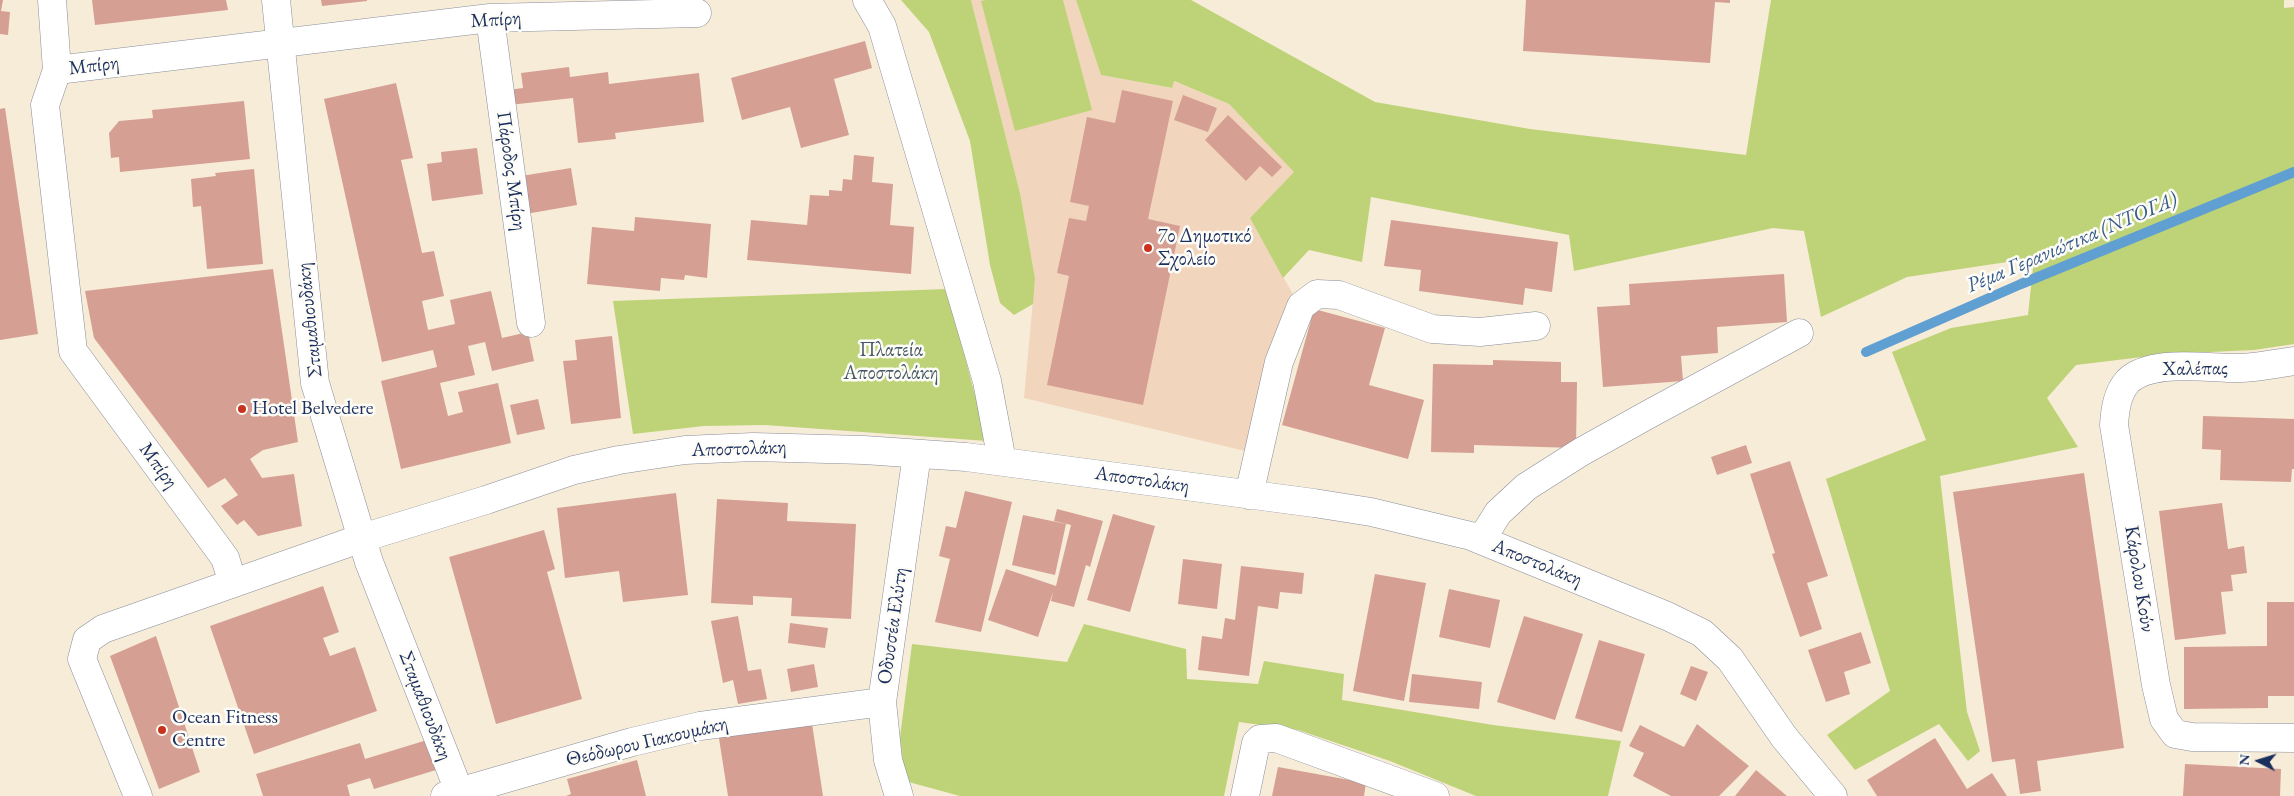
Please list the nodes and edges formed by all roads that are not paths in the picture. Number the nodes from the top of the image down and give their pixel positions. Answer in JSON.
{"nodes":[{"id":1,"x":52,"y":0,"type":"edge"},
{"id":2,"x":276,"y":0,"type":"edge"},
{"id":3,"x":867,"y":0,"type":"edge"},
{"id":4,"x":697,"y":12,"type":"dead end"},
{"id":5,"x":490,"y":18,"type":"junction"},
{"id":6,"x":280,"y":44,"type":"junction"},
{"id":7,"x":57,"y":70,"type":"junction"},
{"id":8,"x":531,"y":323,"type":"dead end"},
{"id":9,"x":1536,"y":326,"type":"dead end"},
{"id":10,"x":1799,"y":333,"type":"dead end"},
{"id":11,"x":2294,"y":361,"type":"edge"},
{"id":12,"x":2116,"y":439,"type":"joint"},
{"id":13,"x":917,"y":454,"type":"junction"},
{"id":14,"x":1002,"y":461,"type":"junction"},
{"id":15,"x":1249,"y":495,"type":"junction"},
{"id":16,"x":362,"y":538,"type":"junction"},
{"id":17,"x":1481,"y":540,"type":"junction"},
{"id":18,"x":233,"y":583,"type":"junction"},
{"id":19,"x":882,"y":702,"type":"junction"},
{"id":20,"x":2294,"y":738,"type":"edge"},
{"id":21,"x":455,"y":794,"type":"edge"},
{"id":22,"x":138,"y":796,"type":"edge"},
{"id":23,"x":899,"y":796,"type":"edge"},
{"id":24,"x":1245,"y":796,"type":"edge"},
{"id":25,"x":1434,"y":796,"type":"edge"},
{"id":26,"x":1833,"y":796,"type":"edge"}],
"edges":[{"from":1,"to":7,"type":"street"},
{"from":2,"to":6,"type":"street","name":"Σταμαθιουδάκη"},
{"from":3,"to":14,"type":"street"},
{"from":4,"to":5,"type":"street","name":"Μπίρη"},
{"from":5,"to":6,"type":"street","name":"Μπίρη"},
{"from":5,"to":8,"type":"street","name":"Πάροδος Μπίρη"},
{"from":6,"to":7,"type":"street","name":"Μπίρη"},
{"from":6,"to":16,"type":"street","name":"Σταμαθιουδάκη"},
{"from":7,"to":18,"type":"street","name":"Μπίρη"},
{"from":9,"to":15,"type":"street"},
{"from":10,"to":17,"type":"street"},
{"from":11,"to":12,"type":"street","name":"Χαλέπας"},
{"from":12,"to":20,"type":"street","name":"Κάρολου Κούν"},
{"from":13,"to":14,"type":"street","name":"Αποστολάκη"},
{"from":13,"to":16,"type":"street","name":"Αποστολάκη"},
{"from":13,"to":19,"type":"street","name":"Οδυσσέα Ελύτη"},
{"from":14,"to":15,"type":"street","name":"Αποστολάκη"},
{"from":15,"to":17,"type":"street","name":"Αποστολάκη"},
{"from":16,"to":18,"type":"street","name":"Αποστολάκη"},
{"from":16,"to":21,"type":"street","name":"Σταμαθιουδάκη"},
{"from":17,"to":26,"type":"street","name":"Αποστολάκη"},
{"from":18,"to":22,"type":"street","name":"Αποστολάκη"},
{"from":19,"to":21,"type":"street","name":"Θεόδωρου Γιακουμάκη"},
{"from":19,"to":23,"type":"street","name":"Οδυσσέα Ελύτη"},
{"from":24,"to":25,"type":"street"}]}
